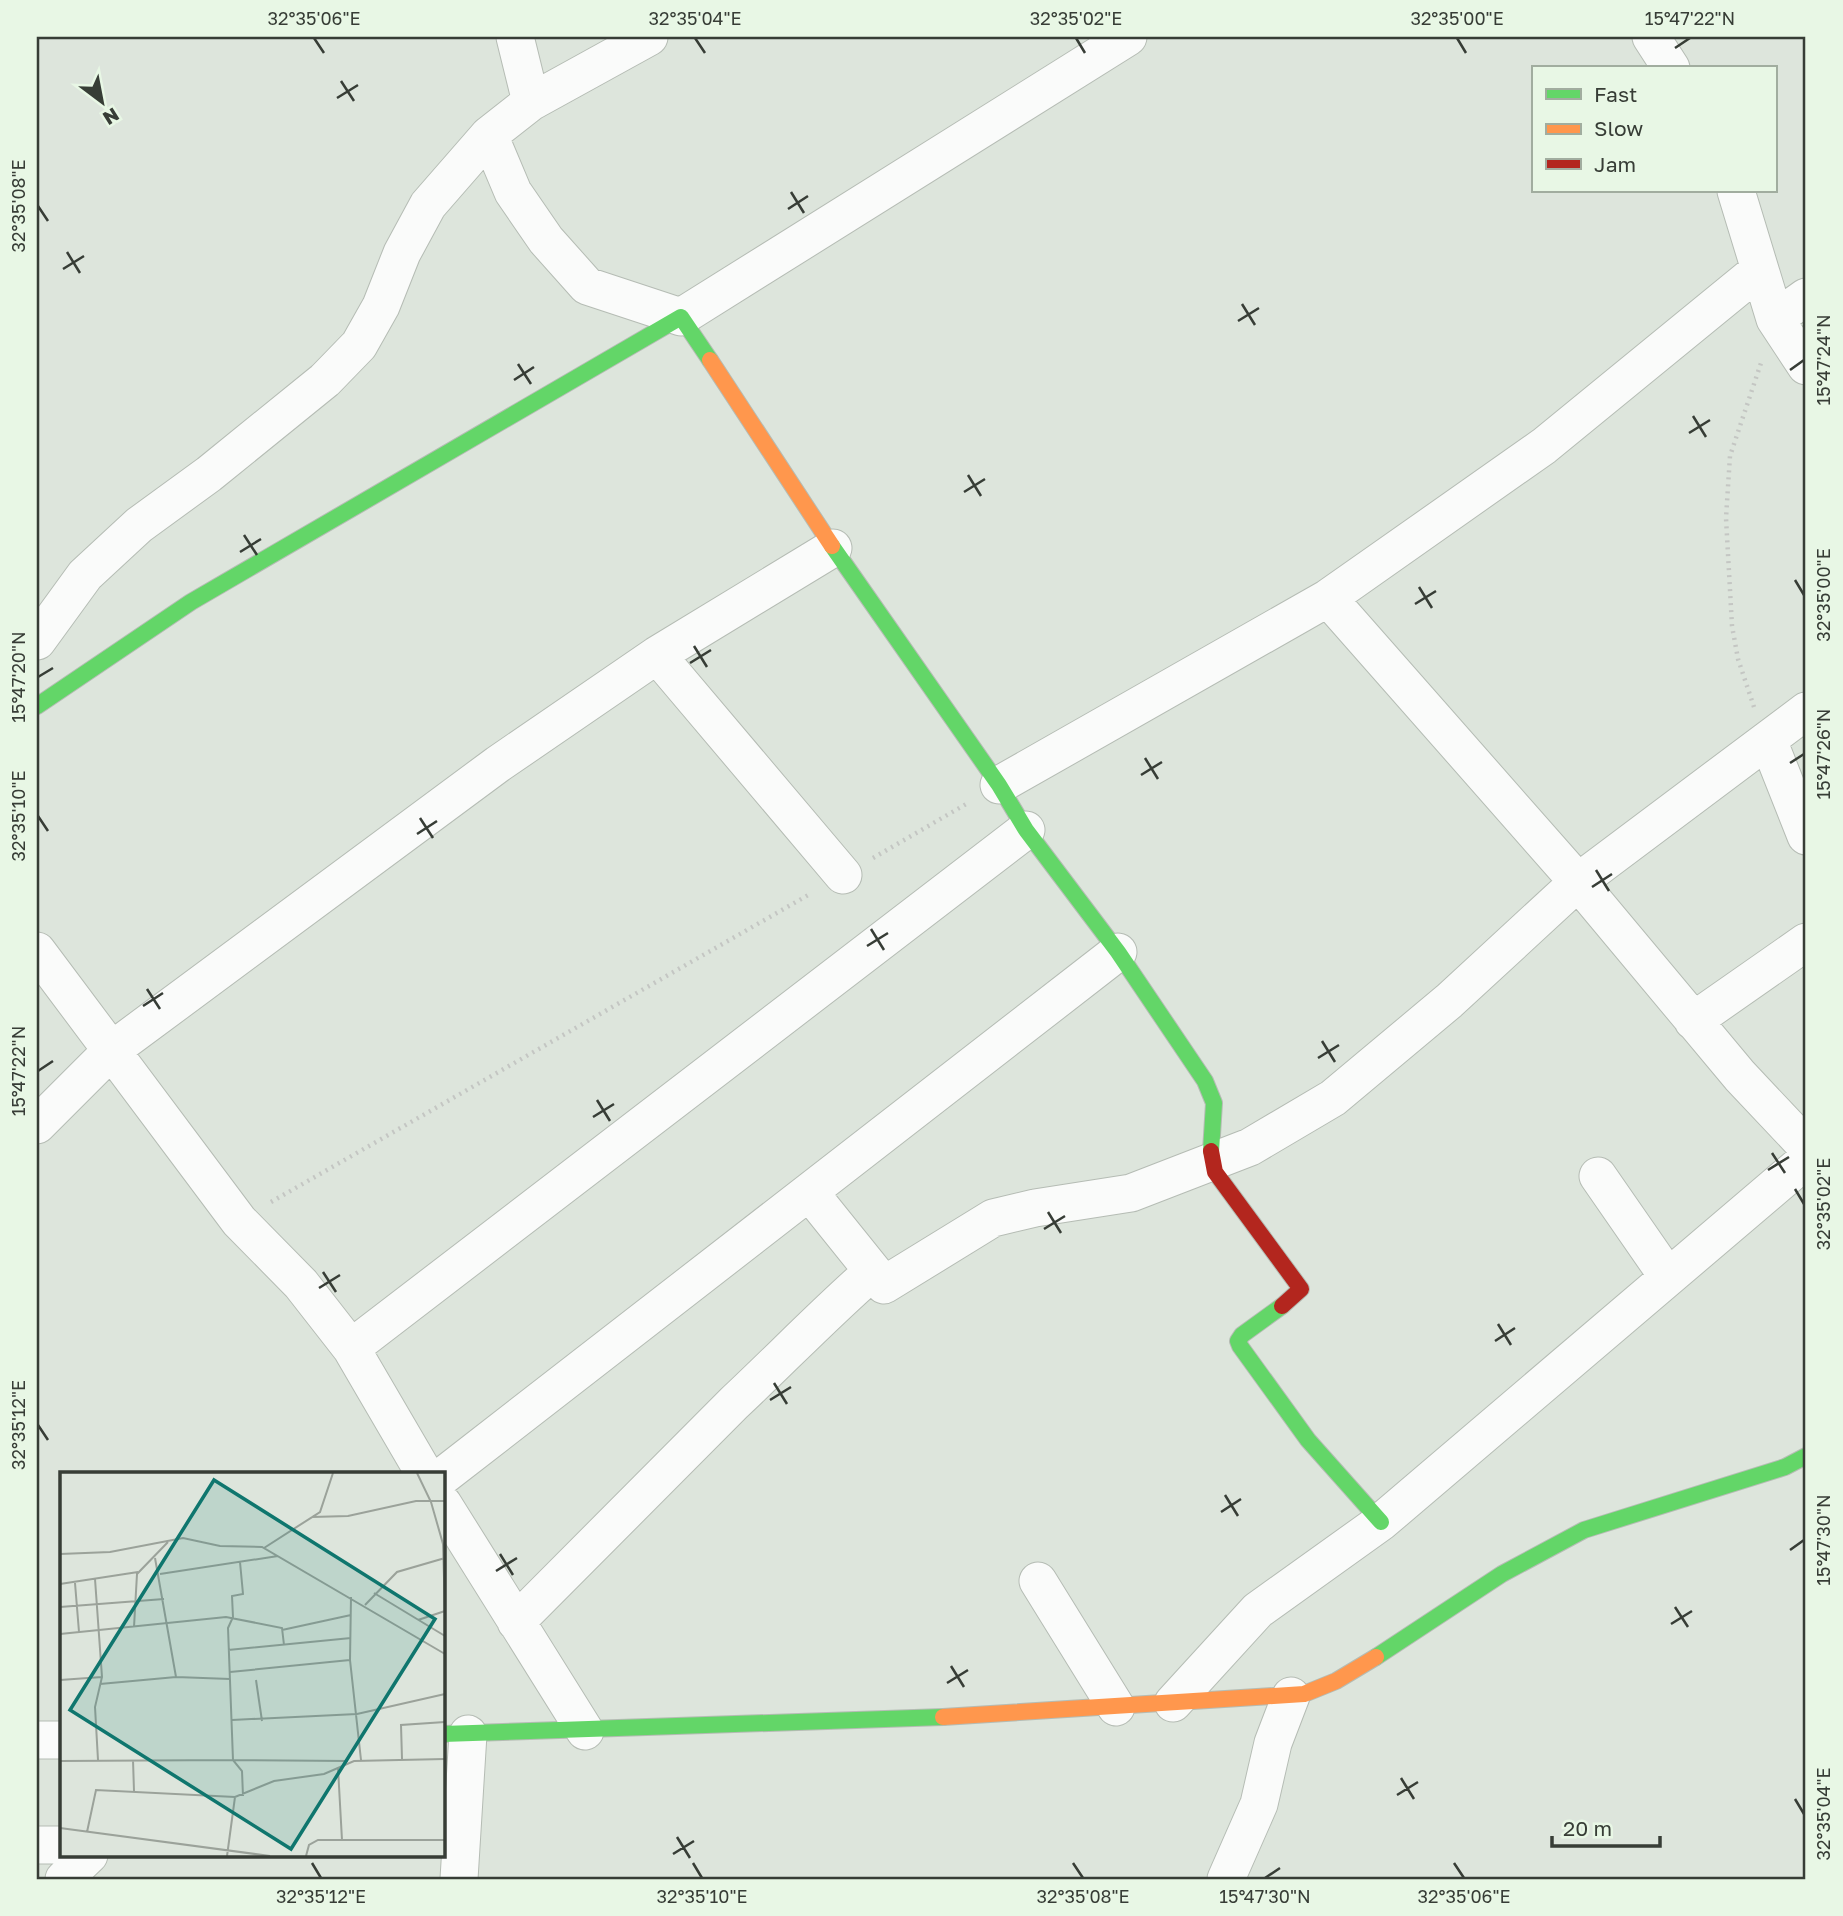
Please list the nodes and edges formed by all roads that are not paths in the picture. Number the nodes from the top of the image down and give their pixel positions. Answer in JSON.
{"nodes":[{"id":1,"x":515,"y":37,"type":"edge"},
{"id":2,"x":649,"y":37,"type":"edge"},
{"id":3,"x":1128,"y":37,"type":"edge"},
{"id":4,"x":1651,"y":37,"type":"edge"},
{"id":5,"x":1670,"y":66,"type":"edge"},
{"id":6,"x":531,"y":102,"type":"junction"},
{"id":7,"x":489,"y":135,"type":"junction"},
{"id":8,"x":1736,"y":192,"type":"edge"},
{"id":9,"x":1758,"y":271,"type":"junction"},
{"id":10,"x":1806,"y":297,"type":"edge"},
{"id":11,"x":681,"y":317,"type":"junction"},
{"id":12,"x":1775,"y":319,"type":"junction"},
{"id":13,"x":1806,"y":366,"type":"edge"},
{"id":14,"x":833,"y":548,"type":"junction"},
{"id":15,"x":1328,"y":598,"type":"junction"},
{"id":16,"x":37,"y":641,"type":"edge"},
{"id":17,"x":657,"y":655,"type":"junction"},
{"id":18,"x":37,"y":706,"type":"edge"},
{"id":19,"x":1806,"y":711,"type":"edge"},
{"id":20,"x":1768,"y":740,"type":"junction"},
{"id":21,"x":999,"y":785,"type":"junction"},
{"id":22,"x":1026,"y":830,"type":"junction"},
{"id":23,"x":1806,"y":836,"type":"edge"},
{"id":24,"x":844,"y":875,"type":"road end"},
{"id":25,"x":1578,"y":882,"type":"junction"},
{"id":26,"x":1806,"y":942,"type":"edge"},
{"id":27,"x":37,"y":951,"type":"edge"},
{"id":28,"x":1118,"y":952,"type":"junction"},
{"id":29,"x":1693,"y":1021,"type":"junction"},
{"id":30,"x":113,"y":1050,"type":"junction"},
{"id":31,"x":37,"y":1125,"type":"edge"},
{"id":32,"x":1806,"y":1146,"type":"edge"},
{"id":33,"x":1806,"y":1160,"type":"edge"},
{"id":34,"x":1211,"y":1162,"type":"junction"},
{"id":35,"x":1598,"y":1176,"type":"dead end"},
{"id":36,"x":810,"y":1193,"type":"junction"},
{"id":37,"x":872,"y":1272,"type":"junction"},
{"id":38,"x":1668,"y":1277,"type":"junction"},
{"id":39,"x":352,"y":1348,"type":"junction"},
{"id":40,"x":1806,"y":1456,"type":"edge"},
{"id":41,"x":423,"y":1472,"type":"edge"},
{"id":42,"x":444,"y":1475,"type":"edge"},
{"id":43,"x":444,"y":1506,"type":"edge"},
{"id":44,"x":1381,"y":1522,"type":"junction"},
{"id":45,"x":1038,"y":1581,"type":"dead end"},
{"id":46,"x":516,"y":1622,"type":"junction"},
{"id":47,"x":1291,"y":1696,"type":"junction"},
{"id":48,"x":1173,"y":1703,"type":"junction"},
{"id":49,"x":1116,"y":1707,"type":"junction"},
{"id":50,"x":585,"y":1731,"type":"junction"},
{"id":51,"x":455,"y":1734,"type":"edge"},
{"id":52,"x":37,"y":1740,"type":"edge"},
{"id":53,"x":60,"y":1740,"type":"edge"},
{"id":54,"x":452,"y":1837,"type":"edge"},
{"id":55,"x":37,"y":1845,"type":"edge"},
{"id":56,"x":60,"y":1845,"type":"edge"},
{"id":57,"x":88,"y":1856,"type":"edge"},
{"id":58,"x":64,"y":1879,"type":"edge"},
{"id":59,"x":459,"y":1879,"type":"edge"},
{"id":60,"x":1226,"y":1879,"type":"edge"}],
"edges":[{"from":1,"to":6,"type":"street"},
{"from":2,"to":6,"type":"street"},
{"from":3,"to":11,"type":"street"},
{"from":4,"to":5,"type":"street"},
{"from":6,"to":7,"type":"street"},
{"from":7,"to":11,"type":"street"},
{"from":7,"to":16,"type":"street"},
{"from":8,"to":9,"type":"street"},
{"from":9,"to":12,"type":"street"},
{"from":9,"to":15,"type":"street"},
{"from":10,"to":12,"type":"street"},
{"from":11,"to":14,"type":"street"},
{"from":11,"to":18,"type":"street"},
{"from":12,"to":13,"type":"street"},
{"from":14,"to":17,"type":"street"},
{"from":14,"to":21,"type":"street"},
{"from":15,"to":21,"type":"street"},
{"from":15,"to":25,"type":"street"},
{"from":17,"to":24,"type":"street"},
{"from":17,"to":30,"type":"street"},
{"from":19,"to":20,"type":"street"},
{"from":20,"to":23,"type":"street"},
{"from":20,"to":25,"type":"street"},
{"from":21,"to":22,"type":"street"},
{"from":22,"to":28,"type":"street"},
{"from":22,"to":39,"type":"street"},
{"from":25,"to":29,"type":"street"},
{"from":25,"to":34,"type":"street"},
{"from":26,"to":29,"type":"street"},
{"from":27,"to":30,"type":"street"},
{"from":28,"to":34,"type":"street"},
{"from":28,"to":36,"type":"street"},
{"from":29,"to":32,"type":"street"},
{"from":30,"to":31,"type":"street"},
{"from":30,"to":39,"type":"street"},
{"from":33,"to":38,"type":"street"},
{"from":34,"to":37,"type":"street"},
{"from":34,"to":44,"type":"street"},
{"from":35,"to":38,"type":"street"},
{"from":36,"to":37,"type":"street"},
{"from":36,"to":42,"type":"street"},
{"from":37,"to":46,"type":"street"},
{"from":38,"to":44,"type":"street"},
{"from":39,"to":41,"type":"street"},
{"from":40,"to":47,"type":"street"},
{"from":43,"to":46,"type":"street"},
{"from":44,"to":48,"type":"street"},
{"from":45,"to":49,"type":"street"},
{"from":46,"to":50,"type":"street"},
{"from":47,"to":48,"type":"street"},
{"from":47,"to":60,"type":"street"},
{"from":48,"to":49,"type":"street"},
{"from":49,"to":50,"type":"street"},
{"from":50,"to":51,"type":"street"},
{"from":51,"to":54,"type":"street"},
{"from":52,"to":53,"type":"street"},
{"from":54,"to":59,"type":"street"},
{"from":55,"to":56,"type":"street"},
{"from":57,"to":58,"type":"street"}]}
